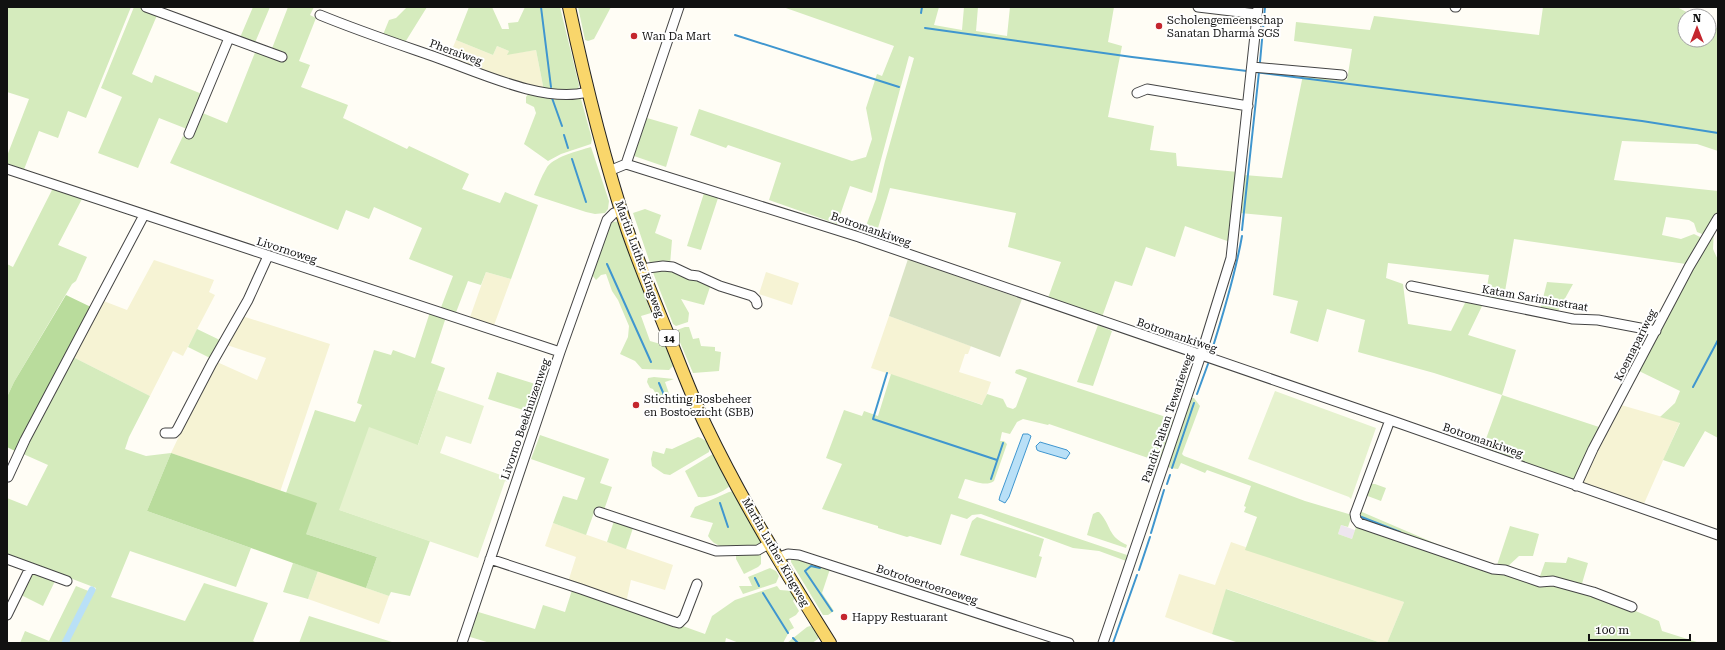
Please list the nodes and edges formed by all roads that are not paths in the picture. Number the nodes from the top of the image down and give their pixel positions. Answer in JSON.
{"nodes":[{"id":1,"x":146,"y":7,"type":"edge"},
{"id":2,"x":569,"y":7,"type":"edge"},
{"id":3,"x":679,"y":7,"type":"edge"},
{"id":4,"x":1198,"y":7,"type":"edge"},
{"id":5,"x":1257,"y":10,"type":"edge"},
{"id":6,"x":320,"y":16,"type":"dead end"},
{"id":7,"x":229,"y":38,"type":"junction"},
{"id":8,"x":282,"y":57,"type":"dead end"},
{"id":9,"x":1252,"y":67,"type":"junction"},
{"id":10,"x":1342,"y":75,"type":"dead end"},
{"id":11,"x":587,"y":92,"type":"junction"},
{"id":12,"x":1137,"y":93,"type":"dead end"},
{"id":13,"x":1248,"y":106,"type":"junction"},
{"id":14,"x":189,"y":134,"type":"dead end"},
{"id":15,"x":626,"y":164,"type":"junction"},
{"id":16,"x":7,"y":169,"type":"edge"},
{"id":17,"x":610,"y":171,"type":"junction"},
{"id":18,"x":622,"y":212,"type":"junction"},
{"id":19,"x":144,"y":215,"type":"junction"},
{"id":20,"x":1718,"y":218,"type":"edge"},
{"id":21,"x":268,"y":256,"type":"junction"},
{"id":22,"x":648,"y":268,"type":"dead end"},
{"id":23,"x":1411,"y":286,"type":"dead end"},
{"id":24,"x":757,"y":304,"type":"dead end"},
{"id":25,"x":1656,"y":331,"type":"junction"},
{"id":26,"x":560,"y":352,"type":"junction"},
{"id":27,"x":1200,"y":356,"type":"junction"},
{"id":28,"x":1390,"y":420,"type":"junction"},
{"id":29,"x":165,"y":433,"type":"dead end"},
{"id":30,"x":8,"y":477,"type":"dead end"},
{"id":31,"x":1576,"y":486,"type":"junction"},
{"id":32,"x":599,"y":512,"type":"dead end"},
{"id":33,"x":1718,"y":536,"type":"edge"},
{"id":34,"x":770,"y":543,"type":"junction"},
{"id":35,"x":7,"y":558,"type":"edge"},
{"id":36,"x":777,"y":558,"type":"junction"},
{"id":37,"x":490,"y":559,"type":"junction"},
{"id":38,"x":30,"y":568,"type":"junction"},
{"id":39,"x":67,"y":581,"type":"dead end"},
{"id":40,"x":697,"y":584,"type":"dead end"},
{"id":41,"x":1632,"y":607,"type":"dead end"},
{"id":42,"x":7,"y":614,"type":"edge"},
{"id":43,"x":462,"y":643,"type":"edge"},
{"id":44,"x":830,"y":643,"type":"edge"},
{"id":45,"x":1069,"y":643,"type":"edge"},
{"id":46,"x":1104,"y":643,"type":"edge"}],
"edges":[{"from":1,"to":7,"type":"street"},
{"from":2,"to":11,"type":"main road","name":"Martin Luther Kingweg","number":"14"},
{"from":3,"to":15,"type":"street"},
{"from":4,"to":5,"type":"street"},
{"from":5,"to":9,"type":"street","name":"Pandit Paltan Tewarieweg"},
{"from":6,"to":11,"type":"street","name":"Pheraiweg"},
{"from":7,"to":8,"type":"street"},
{"from":7,"to":14,"type":"street"},
{"from":9,"to":10,"type":"street"},
{"from":9,"to":13,"type":"street","name":"Pandit Paltan Tewarieweg"},
{"from":11,"to":17,"type":"main road","name":"Martin Luther Kingweg","number":"14"},
{"from":12,"to":13,"type":"street"},
{"from":13,"to":27,"type":"street","name":"Pandit Paltan Tewarieweg"},
{"from":15,"to":17,"type":"street"},
{"from":15,"to":27,"type":"street","name":"Botromankiweg"},
{"from":16,"to":19,"type":"street","name":"Livornoweg"},
{"from":17,"to":18,"type":"main road","name":"Martin Luther Kingweg","number":"14"},
{"from":18,"to":26,"type":"street","name":"Livorno Beekhuizenweg"},
{"from":18,"to":34,"type":"main road","name":"Martin Luther Kingweg","number":"14"},
{"from":19,"to":21,"type":"street","name":"Livornoweg"},
{"from":19,"to":30,"type":"street"},
{"from":20,"to":25,"type":"street","name":"Koemapariweg"},
{"from":21,"to":26,"type":"street","name":"Livornoweg"},
{"from":21,"to":29,"type":"street"},
{"from":22,"to":24,"type":"street"},
{"from":23,"to":25,"type":"street","name":"Katam Sariminstraat"},
{"from":25,"to":31,"type":"street","name":"Koemapariweg"},
{"from":26,"to":37,"type":"street","name":"Livorno Beekhuizenweg"},
{"from":27,"to":28,"type":"street","name":"Botromankiweg"},
{"from":27,"to":46,"type":"street","name":"Pandit Paltan Tewarieweg"},
{"from":28,"to":31,"type":"street","name":"Botromankiweg"},
{"from":28,"to":41,"type":"street"},
{"from":31,"to":33,"type":"street","name":"Botromankiweg"},
{"from":32,"to":34,"type":"street"},
{"from":34,"to":36,"type":"main road","name":"Martin Luther Kingweg","number":"14"},
{"from":35,"to":38,"type":"street"},
{"from":36,"to":44,"type":"main road","name":"Martin Luther Kingweg","number":"14"},
{"from":36,"to":45,"type":"street","name":"Botrotoertoeroeweg"},
{"from":37,"to":40,"type":"street"},
{"from":37,"to":43,"type":"street","name":"Livorno Beekhuizenweg"},
{"from":38,"to":39,"type":"street"},
{"from":38,"to":42,"type":"street"}]}
